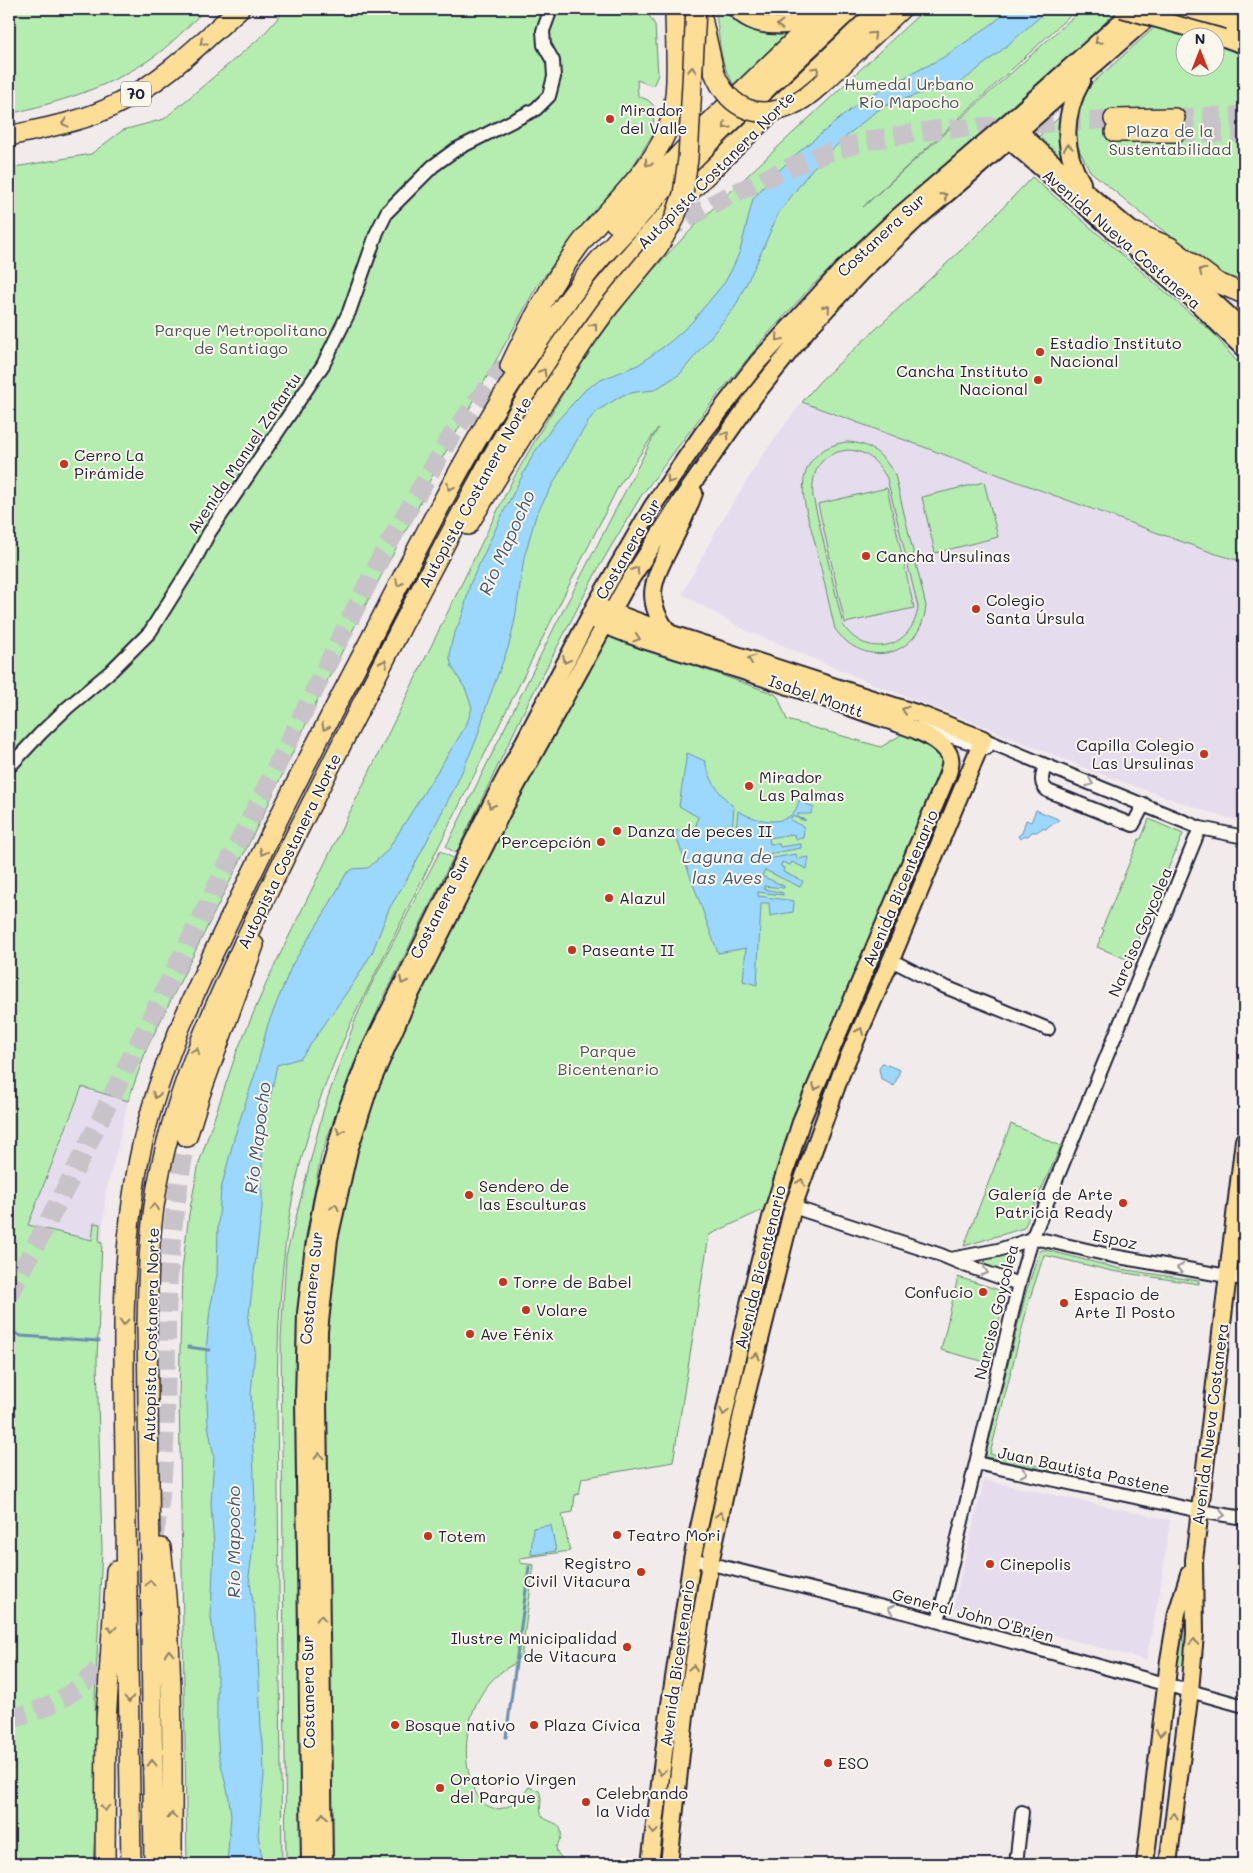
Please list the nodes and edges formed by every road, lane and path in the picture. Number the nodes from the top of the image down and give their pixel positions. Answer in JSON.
{"nodes":[{"id":1,"x":239,"y":9,"type":"edge"},
{"id":2,"x":551,"y":9,"type":"edge"},
{"id":3,"x":675,"y":9,"type":"edge"},
{"id":4,"x":696,"y":9,"type":"edge"},
{"id":5,"x":700,"y":9,"type":"edge"},
{"id":6,"x":736,"y":9,"type":"edge"},
{"id":7,"x":850,"y":9,"type":"edge"},
{"id":8,"x":880,"y":9,"type":"edge"},
{"id":9,"x":901,"y":9,"type":"edge"},
{"id":10,"x":1122,"y":9,"type":"edge"},
{"id":11,"x":1135,"y":9,"type":"edge"},
{"id":12,"x":1158,"y":9,"type":"edge"},
{"id":13,"x":1173,"y":9,"type":"edge"},
{"id":14,"x":826,"y":10,"type":"edge"},
{"id":15,"x":1244,"y":12,"type":"edge"},
{"id":16,"x":1232,"y":25,"type":"edge"},
{"id":17,"x":1244,"y":45,"type":"edge"},
{"id":18,"x":1088,"y":70,"type":"junction"},
{"id":19,"x":1114,"y":125,"type":"tunnel mouth"},
{"id":20,"x":1176,"y":125,"type":"tunnel mouth"},
{"id":21,"x":1009,"y":130,"type":"junction"},
{"id":22,"x":9,"y":136,"type":"edge"},
{"id":23,"x":1087,"y":191,"type":"junction"},
{"id":24,"x":1136,"y":233,"type":"junction"},
{"id":25,"x":1244,"y":294,"type":"edge"},
{"id":26,"x":1218,"y":304,"type":"junction"},
{"id":27,"x":1244,"y":315,"type":"edge"},
{"id":28,"x":1244,"y":330,"type":"edge"},
{"id":29,"x":527,"y":332,"type":"junction"},
{"id":30,"x":1244,"y":349,"type":"edge"},
{"id":31,"x":474,"y":444,"type":"junction"},
{"id":32,"x":705,"y":466,"type":"junction"},
{"id":33,"x":417,"y":597,"type":"junction"},
{"id":34,"x":592,"y":611,"type":"junction"},
{"id":35,"x":608,"y":619,"type":"junction"},
{"id":36,"x":669,"y":632,"type":"junction"},
{"id":37,"x":900,"y":724,"type":"junction"},
{"id":38,"x":982,"y":743,"type":"junction"},
{"id":39,"x":1045,"y":765,"type":"junction"},
{"id":40,"x":9,"y":768,"type":"edge"},
{"id":41,"x":1144,"y":804,"type":"junction"},
{"id":42,"x":1200,"y":828,"type":"junction"},
{"id":43,"x":1244,"y":837,"type":"edge"},
{"id":44,"x":270,"y":885,"type":"junction"},
{"id":45,"x":892,"y":960,"type":"junction"},
{"id":46,"x":1048,"y":1029,"type":"dead end"},
{"id":47,"x":187,"y":1137,"type":"tunnel mouth"},
{"id":48,"x":1244,"y":1140,"type":"edge"},
{"id":49,"x":793,"y":1207,"type":"junction"},
{"id":50,"x":1032,"y":1240,"type":"junction"},
{"id":51,"x":951,"y":1259,"type":"junction"},
{"id":52,"x":1228,"y":1276,"type":"junction"},
{"id":53,"x":1244,"y":1279,"type":"edge"},
{"id":54,"x":1019,"y":1284,"type":"junction"},
{"id":55,"x":149,"y":1450,"type":"junction"},
{"id":56,"x":976,"y":1463,"type":"junction"},
{"id":57,"x":125,"y":1475,"type":"junction"},
{"id":58,"x":1200,"y":1511,"type":"junction"},
{"id":59,"x":1244,"y":1518,"type":"edge"},
{"id":60,"x":692,"y":1559,"type":"junction"},
{"id":61,"x":1194,"y":1560,"type":"junction"},
{"id":62,"x":710,"y":1563,"type":"junction"},
{"id":63,"x":938,"y":1622,"type":"junction"},
{"id":64,"x":1166,"y":1685,"type":"junction"},
{"id":65,"x":1190,"y":1691,"type":"junction"},
{"id":66,"x":1244,"y":1706,"type":"edge"},
{"id":67,"x":1022,"y":1812,"type":"dead end"},
{"id":68,"x":105,"y":1864,"type":"edge"},
{"id":69,"x":131,"y":1864,"type":"edge"},
{"id":70,"x":154,"y":1864,"type":"edge"},
{"id":71,"x":172,"y":1864,"type":"edge"},
{"id":72,"x":310,"y":1864,"type":"edge"},
{"id":73,"x":324,"y":1864,"type":"edge"},
{"id":74,"x":650,"y":1864,"type":"edge"},
{"id":75,"x":669,"y":1864,"type":"edge"},
{"id":76,"x":1016,"y":1864,"type":"edge"},
{"id":77,"x":1144,"y":1864,"type":"edge"},
{"id":78,"x":1168,"y":1864,"type":"edge"}],
"edges":[{"from":1,"to":22,"type":"highway","number":"70","one_way":true},
{"from":2,"to":40,"type":"street","name":"Avenida Manuel Zañartu"},
{"from":3,"to":29,"type":"highway","one_way":true},
{"from":33,"to":4,"type":"highway","one_way":true,"bridge":true},
{"from":5,"to":9,"type":"highway","one_way":true,"bridge":true},
{"from":14,"to":6,"type":"main road","one_way":true},
{"from":7,"to":31,"type":"highway","name":"Autopista Costanera Norte","one_way":true},
{"from":33,"to":8,"type":"highway","name":"Autopista Costanera Norte","one_way":true},
{"from":10,"to":16,"type":"main road","bridge":true},
{"from":11,"to":21,"type":"main road","one_way":true},
{"from":12,"to":18,"type":"main road"},
{"from":13,"to":16,"type":"highway"},
{"from":14,"to":29,"type":"highway"},
{"from":15,"to":16,"type":"main road"},
{"from":16,"to":17,"type":"main road"},
{"from":18,"to":21,"type":"main road"},
{"from":23,"to":18,"type":"main road","one_way":true},
{"from":19,"to":20,"type":"highway"},
{"from":21,"to":23,"type":"main road","name":"Avenida Nueva Costanera"},
{"from":21,"to":30,"type":"main road","name":"Avenida Nueva Costanera"},
{"from":32,"to":21,"type":"main road","name":"Costanera Sur","one_way":true},
{"from":21,"to":34,"type":"main road","name":"Costanera Sur","one_way":true},
{"from":23,"to":24,"type":"main road","name":"Avenida Nueva Costanera"},
{"from":25,"to":24,"type":"highway","one_way":true},
{"from":24,"to":26,"type":"main road","name":"Avenida Nueva Costanera"},
{"from":26,"to":27,"type":"main road"},
{"from":26,"to":28,"type":"main road","name":"Avenida Nueva Costanera"},
{"from":29,"to":31,"type":"highway"},
{"from":31,"to":57,"type":"highway","name":"Autopista Costanera Norte","one_way":true},
{"from":35,"to":32,"type":"main road","name":"Costanera Sur","one_way":true},
{"from":32,"to":36,"type":"main road"},
{"from":44,"to":33,"type":"highway","name":"Autopista Costanera Norte","one_way":true},
{"from":34,"to":35,"type":"main road","name":"Isabel Montt"},
{"from":34,"to":72,"type":"main road","name":"Costanera Sur","one_way":true},
{"from":35,"to":36,"type":"main road","name":"Isabel Montt"},
{"from":35,"to":37,"type":"main road","name":"Isabel Montt","one_way":true},
{"from":73,"to":35,"type":"main road","name":"Costanera Sur","one_way":true},
{"from":38,"to":36,"type":"main road","name":"Isabel Montt","one_way":true},
{"from":37,"to":38,"type":"street","name":"Isabel Montt"},
{"from":37,"to":60,"type":"main road","name":"Avenida Bicentenario","one_way":true},
{"from":38,"to":39,"type":"street","name":"Isabel Montt"},
{"from":38,"to":45,"type":"main road","name":"Avenida Bicentenario"},
{"from":39,"to":41,"type":"street","name":"Isabel Montt","one_way":true},
{"from":39,"to":41,"type":"street"},
{"from":41,"to":42,"type":"street","name":"Isabel Montt"},
{"from":42,"to":43,"type":"street","name":"Isabel Montt"},
{"from":42,"to":50,"type":"street","name":"Narciso Goycolea"},
{"from":44,"to":47,"type":"highway"},
{"from":55,"to":44,"type":"highway","name":"Autopista Costanera Norte","one_way":true},
{"from":45,"to":46,"type":"street"},
{"from":49,"to":45,"type":"main road","name":"Avenida Bicentenario","one_way":true},
{"from":48,"to":52,"type":"main road","name":"Avenida Nueva Costanera"},
{"from":49,"to":51,"type":"street","name":"Espoz"},
{"from":62,"to":49,"type":"main road","name":"Avenida Bicentenario","one_way":true},
{"from":50,"to":51,"type":"street","name":"Espoz"},
{"from":52,"to":50,"type":"street","name":"Espoz","one_way":true},
{"from":50,"to":54,"type":"street","name":"Narciso Goycolea"},
{"from":51,"to":54,"type":"street","name":"Espoz","one_way":true},
{"from":52,"to":53,"type":"street","name":"Espoz"},
{"from":52,"to":58,"type":"main road","name":"Avenida Nueva Costanera"},
{"from":54,"to":56,"type":"street","name":"Narciso Goycolea"},
{"from":70,"to":55,"type":"highway","name":"Autopista Costanera Norte","one_way":true},
{"from":71,"to":55,"type":"highway","one_way":true},
{"from":56,"to":58,"type":"street","name":"Juan Bautista Pastene","one_way":true},
{"from":56,"to":63,"type":"street","name":"Narciso Goycolea"},
{"from":57,"to":68,"type":"highway","one_way":true},
{"from":57,"to":69,"type":"highway","name":"Autopista Costanera Norte","one_way":true},
{"from":58,"to":59,"type":"street","name":"Juan Bautista Pastene","one_way":true},
{"from":58,"to":61,"type":"main road","name":"Avenida Nueva Costanera"},
{"from":60,"to":62,"type":"street","name":"General John O'Brien"},
{"from":60,"to":74,"type":"main road","name":"Avenida Bicentenario","one_way":true},
{"from":61,"to":64,"type":"main road","name":"Avenida Nueva Costanera"},
{"from":65,"to":61,"type":"main road","name":"Avenida Nueva Costanera","one_way":true},
{"from":63,"to":62,"type":"street","name":"General John O'Brien","one_way":true},
{"from":75,"to":62,"type":"main road","name":"Avenida Bicentenario","one_way":true},
{"from":63,"to":64,"type":"street","name":"General John O'Brien"},
{"from":64,"to":65,"type":"street","name":"General John O'Brien"},
{"from":64,"to":77,"type":"main road","name":"Avenida Nueva Costanera","one_way":true},
{"from":65,"to":66,"type":"street","name":"General John O'Brien"},
{"from":78,"to":65,"type":"main road","name":"Avenida Nueva Costanera","one_way":true},
{"from":67,"to":76,"type":"street"}]}
